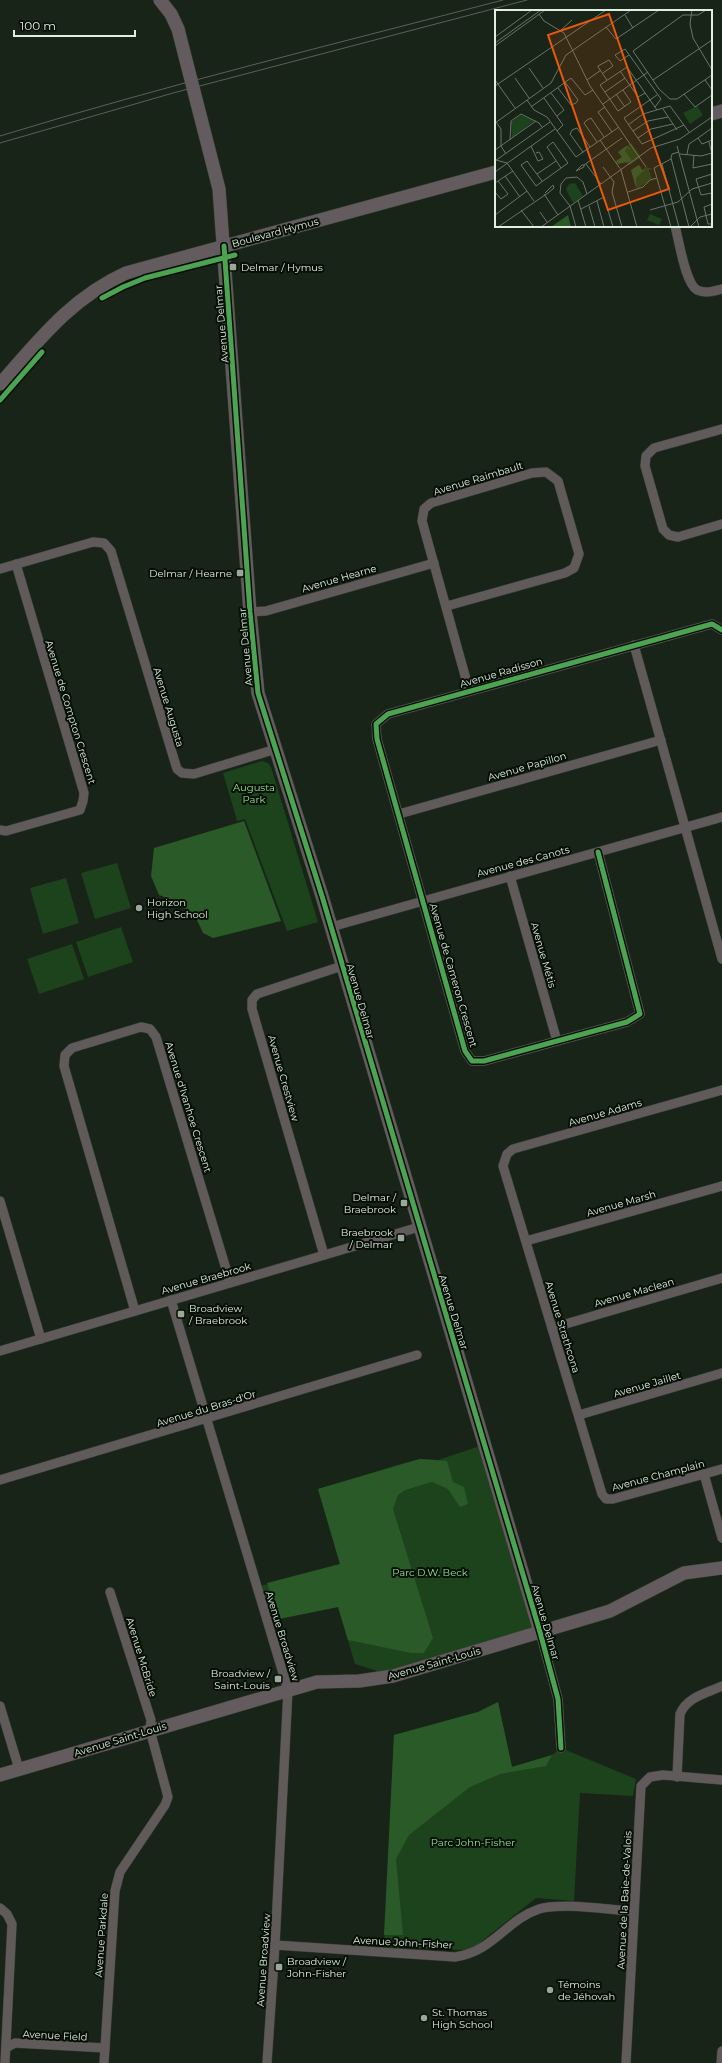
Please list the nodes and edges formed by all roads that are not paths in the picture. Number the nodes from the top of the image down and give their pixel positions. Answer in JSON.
{"nodes":[{"id":1,"x":161,"y":0,"type":"edge"},
{"id":2,"x":722,"y":111,"type":"edge"},
{"id":3,"x":712,"y":114,"type":"edge"},
{"id":4,"x":495,"y":172,"type":"edge"},
{"id":5,"x":675,"y":227,"type":"edge"},
{"id":6,"x":224,"y":246,"type":"junction"},
{"id":7,"x":722,"y":289,"type":"edge"},
{"id":8,"x":0,"y":384,"type":"edge"},
{"id":9,"x":722,"y":429,"type":"edge"},
{"id":10,"x":722,"y":524,"type":"edge"},
{"id":11,"x":434,"y":563,"type":"junction"},
{"id":12,"x":16,"y":564,"type":"junction"},
{"id":13,"x":0,"y":569,"type":"edge"},
{"id":14,"x":447,"y":606,"type":"junction"},
{"id":15,"x":250,"y":612,"type":"junction"},
{"id":16,"x":722,"y":630,"type":"edge"},
{"id":17,"x":634,"y":645,"type":"junction"},
{"id":18,"x":469,"y":690,"type":"junction"},
{"id":19,"x":376,"y":724,"type":"joint"},
{"id":20,"x":661,"y":740,"type":"junction"},
{"id":21,"x":276,"y":749,"type":"junction"},
{"id":22,"x":400,"y":814,"type":"junction"},
{"id":23,"x":722,"y":817,"type":"edge"},
{"id":24,"x":686,"y":828,"type":"junction"},
{"id":25,"x":0,"y":830,"type":"edge"},
{"id":26,"x":598,"y":852,"type":"junction"},
{"id":27,"x":510,"y":876,"type":"junction"},
{"id":28,"x":423,"y":900,"type":"junction"},
{"id":29,"x":331,"y":927,"type":"junction"},
{"id":30,"x":722,"y":959,"type":"edge"},
{"id":31,"x":342,"y":966,"type":"junction"},
{"id":32,"x":557,"y":1041,"type":"junction"},
{"id":33,"x":722,"y":1090,"type":"edge"},
{"id":34,"x":503,"y":1166,"type":"joint"},
{"id":35,"x":722,"y":1186,"type":"edge"},
{"id":36,"x":0,"y":1201,"type":"edge"},
{"id":37,"x":419,"y":1227,"type":"junction"},
{"id":38,"x":526,"y":1241,"type":"junction"},
{"id":39,"x":324,"y":1255,"type":"junction"},
{"id":40,"x":722,"y":1278,"type":"edge"},
{"id":41,"x":230,"y":1282,"type":"junction"},
{"id":42,"x":171,"y":1300,"type":"junction"},
{"id":43,"x":135,"y":1311,"type":"junction"},
{"id":44,"x":552,"y":1328,"type":"junction"},
{"id":45,"x":41,"y":1339,"type":"junction"},
{"id":46,"x":0,"y":1351,"type":"edge"},
{"id":47,"x":417,"y":1355,"type":"dead end"},
{"id":48,"x":722,"y":1373,"type":"edge"},
{"id":49,"x":579,"y":1415,"type":"junction"},
{"id":50,"x":206,"y":1418,"type":"junction"},
{"id":51,"x":722,"y":1469,"type":"edge"},
{"id":52,"x":704,"y":1474,"type":"junction"},
{"id":53,"x":0,"y":1480,"type":"edge"},
{"id":54,"x":602,"y":1494,"type":"joint"},
{"id":55,"x":722,"y":1538,"type":"edge"},
{"id":56,"x":722,"y":1568,"type":"edge"},
{"id":57,"x":110,"y":1592,"type":"dead end"},
{"id":58,"x":540,"y":1632,"type":"junction"},
{"id":59,"x":722,"y":1686,"type":"edge"},
{"id":60,"x":288,"y":1690,"type":"junction"},
{"id":61,"x":0,"y":1706,"type":"edge"},
{"id":62,"x":150,"y":1730,"type":"junction"},
{"id":63,"x":561,"y":1748,"type":"dead end"},
{"id":64,"x":19,"y":1769,"type":"junction"},
{"id":65,"x":0,"y":1775,"type":"edge"},
{"id":66,"x":677,"y":1777,"type":"junction"},
{"id":67,"x":722,"y":1780,"type":"edge"},
{"id":68,"x":0,"y":1908,"type":"edge"},
{"id":69,"x":634,"y":1911,"type":"junction"},
{"id":70,"x":275,"y":1945,"type":"junction"},
{"id":71,"x":6,"y":2048,"type":"junction"},
{"id":72,"x":105,"y":2048,"type":"junction"},
{"id":73,"x":722,"y":2051,"type":"edge"},
{"id":74,"x":5,"y":2063,"type":"edge"},
{"id":75,"x":104,"y":2063,"type":"edge"},
{"id":76,"x":267,"y":2063,"type":"edge"},
{"id":77,"x":626,"y":2063,"type":"edge"},
{"id":78,"x":721,"y":2063,"type":"edge"}],
"edges":[{"from":1,"to":6,"type":"street","name":"Avenue Delmar"},
{"from":2,"to":3,"type":"street"},
{"from":4,"to":6,"type":"street","name":"Boulevard Hymus"},
{"from":5,"to":7,"type":"street"},
{"from":6,"to":8,"type":"street","name":"Boulevard Hymus"},
{"from":6,"to":15,"type":"street","name":"Avenue Delmar"},
{"from":9,"to":10,"type":"street"},
{"from":11,"to":14,"type":"street","name":"Avenue Raimbault"},
{"from":11,"to":14,"type":"street","name":"Avenue Raimbault"},
{"from":11,"to":15,"type":"street","name":"Avenue Hearne"},
{"from":12,"to":13,"type":"street"},
{"from":12,"to":21,"type":"street","name":"Avenue Augusta"},
{"from":12,"to":25,"type":"street","name":"Avenue de Compton Crescent"},
{"from":14,"to":18,"type":"street","name":"Avenue Raimbault"},
{"from":15,"to":21,"type":"street","name":"Avenue Delmar"},
{"from":16,"to":17,"type":"street","name":"Avenue Radisson"},
{"from":17,"to":18,"type":"street","name":"Avenue Radisson"},
{"from":17,"to":20,"type":"street"},
{"from":18,"to":19,"type":"street","name":"Avenue Radisson"},
{"from":19,"to":22,"type":"street","name":"Avenue de Cameron Crescent"},
{"from":20,"to":22,"type":"street","name":"Avenue Papillon"},
{"from":20,"to":24,"type":"street"},
{"from":21,"to":29,"type":"street","name":"Avenue Delmar"},
{"from":22,"to":28,"type":"street","name":"Avenue de Cameron Crescent"},
{"from":23,"to":24,"type":"street","name":"Avenue des Canots"},
{"from":24,"to":26,"type":"street","name":"Avenue des Canots"},
{"from":24,"to":30,"type":"street"},
{"from":26,"to":27,"type":"street","name":"Avenue des Canots"},
{"from":26,"to":32,"type":"street","name":"Avenue de Cameron Crescent"},
{"from":27,"to":28,"type":"street","name":"Avenue des Canots"},
{"from":27,"to":32,"type":"street","name":"Avenue Métis"},
{"from":28,"to":29,"type":"street","name":"Avenue des Canots"},
{"from":28,"to":32,"type":"street","name":"Avenue de Cameron Crescent"},
{"from":29,"to":31,"type":"street","name":"Avenue Delmar"},
{"from":31,"to":37,"type":"street","name":"Avenue Delmar"},
{"from":31,"to":39,"type":"street","name":"Avenue Crestview"},
{"from":33,"to":34,"type":"street","name":"Avenue Adams"},
{"from":34,"to":38,"type":"street","name":"Avenue Strathcona"},
{"from":35,"to":38,"type":"street","name":"Avenue Marsh"},
{"from":36,"to":45,"type":"street"},
{"from":37,"to":39,"type":"street","name":"Avenue Braebrook"},
{"from":37,"to":58,"type":"street","name":"Avenue Delmar"},
{"from":38,"to":44,"type":"street","name":"Avenue Strathcona"},
{"from":39,"to":41,"type":"street","name":"Avenue Braebrook"},
{"from":40,"to":44,"type":"street","name":"Avenue Maclean"},
{"from":41,"to":42,"type":"street","name":"Avenue Braebrook"},
{"from":41,"to":43,"type":"street","name":"Avenue d'Ivanhoe Crescent"},
{"from":42,"to":43,"type":"street","name":"Avenue Braebrook"},
{"from":42,"to":50,"type":"street","name":"Avenue Broadview"},
{"from":43,"to":45,"type":"street","name":"Avenue Braebrook"},
{"from":44,"to":49,"type":"street","name":"Avenue Strathcona"},
{"from":45,"to":46,"type":"street","name":"Avenue Braebrook"},
{"from":47,"to":50,"type":"street","name":"Avenue du Bras-d'Or"},
{"from":48,"to":49,"type":"street","name":"Avenue Jaillet"},
{"from":49,"to":54,"type":"street","name":"Avenue Strathcona"},
{"from":50,"to":53,"type":"street","name":"Avenue du Bras-d'Or"},
{"from":50,"to":60,"type":"street","name":"Avenue Broadview"},
{"from":51,"to":52,"type":"street","name":"Avenue Champlain"},
{"from":52,"to":54,"type":"street","name":"Avenue Champlain"},
{"from":52,"to":55,"type":"street"},
{"from":56,"to":58,"type":"street","name":"Avenue Saint-Louis"},
{"from":57,"to":62,"type":"street","name":"Avenue McBride"},
{"from":58,"to":60,"type":"street","name":"Avenue Saint-Louis"},
{"from":58,"to":63,"type":"street","name":"Avenue Delmar"},
{"from":59,"to":66,"type":"street"},
{"from":60,"to":62,"type":"street","name":"Avenue Saint-Louis"},
{"from":60,"to":70,"type":"street","name":"Avenue Broadview"},
{"from":61,"to":64,"type":"street"},
{"from":62,"to":64,"type":"street","name":"Avenue Saint-Louis"},
{"from":62,"to":72,"type":"street","name":"Avenue Parkdale"},
{"from":64,"to":65,"type":"street","name":"Avenue Saint-Louis"},
{"from":66,"to":67,"type":"street"},
{"from":66,"to":69,"type":"street","name":"Avenue de la Baie-de-Valois"},
{"from":68,"to":71,"type":"street"},
{"from":69,"to":70,"type":"street","name":"Avenue John-Fisher"},
{"from":69,"to":77,"type":"street","name":"Avenue de la Baie-de-Valois"},
{"from":70,"to":76,"type":"street","name":"Avenue Broadview"},
{"from":71,"to":72,"type":"street","name":"Avenue Field"},
{"from":71,"to":74,"type":"street"},
{"from":72,"to":75,"type":"street","name":"Avenue Parkdale"},
{"from":73,"to":78,"type":"street"}]}
